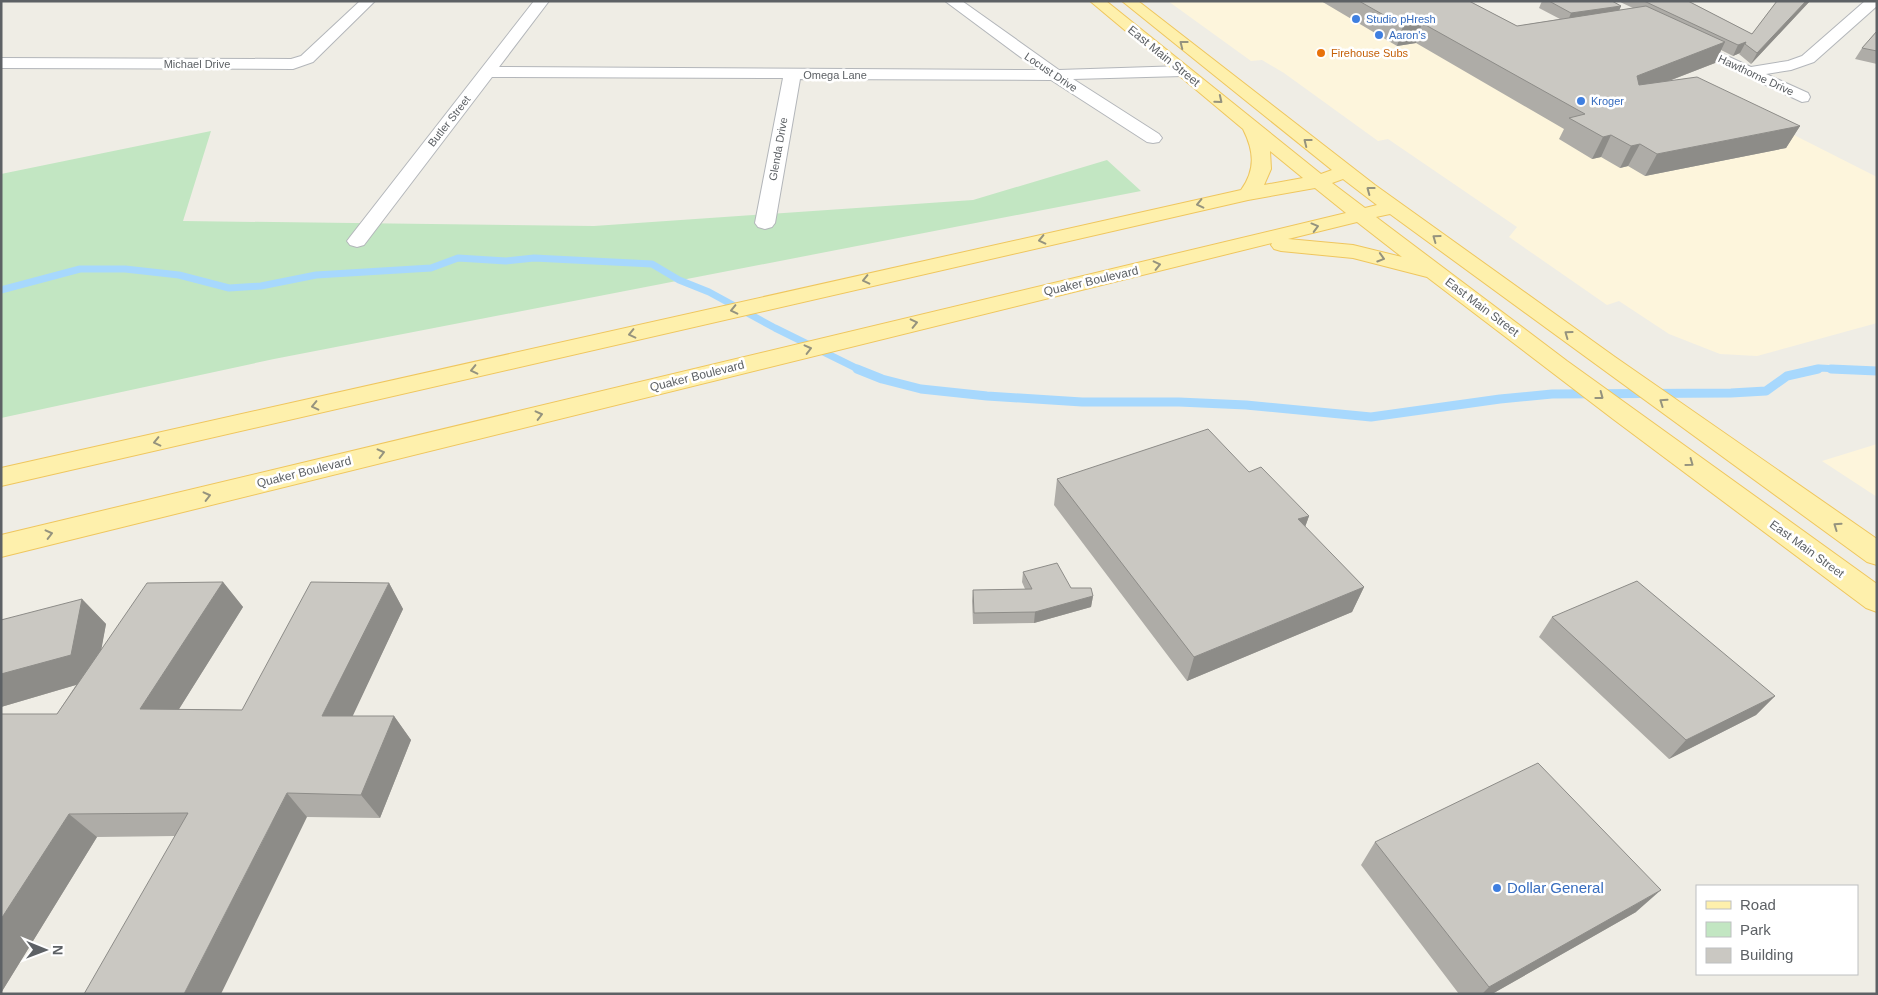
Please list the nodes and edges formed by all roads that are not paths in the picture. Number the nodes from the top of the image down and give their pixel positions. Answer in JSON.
{"nodes":[{"id":1,"x":368,"y":1,"type":"edge"},
{"id":2,"x":542,"y":1,"type":"edge"},
{"id":3,"x":952,"y":1,"type":"edge"},
{"id":4,"x":1098,"y":1,"type":"edge"},
{"id":5,"x":1129,"y":1,"type":"edge"},
{"id":6,"x":1874,"y":1,"type":"edge"},
{"id":7,"x":1672,"y":36,"type":"edge"},
{"id":8,"x":1,"y":63,"type":"edge"},
{"id":9,"x":1184,"y":71,"type":"junction"},
{"id":10,"x":487,"y":72,"type":"junction"},
{"id":11,"x":1750,"y":72,"type":"junction"},
{"id":12,"x":792,"y":75,"type":"junction"},
{"id":13,"x":1055,"y":75,"type":"junction"},
{"id":14,"x":1802,"y":97,"type":"dead end"},
{"id":15,"x":1250,"y":126,"type":"junction"},
{"id":16,"x":1153,"y":138,"type":"dead end"},
{"id":17,"x":1346,"y":172,"type":"junction"},
{"id":18,"x":1320,"y":181,"type":"junction"},
{"id":19,"x":1248,"y":194,"type":"junction"},
{"id":20,"x":1394,"y":207,"type":"junction"},
{"id":21,"x":1362,"y":215,"type":"junction"},
{"id":22,"x":765,"y":223,"type":"dead end"},
{"id":23,"x":356,"y":241,"type":"dead end"},
{"id":24,"x":1246,"y":244,"type":"junction"},
{"id":25,"x":1444,"y":278,"type":"junction"},
{"id":26,"x":1,"y":477,"type":"edge"},
{"id":27,"x":1,"y":546,"type":"edge"},
{"id":28,"x":1877,"y":554,"type":"edge"},
{"id":29,"x":1877,"y":600,"type":"edge"}],
"edges":[{"from":1,"to":8,"type":"street","name":"Michael Drive"},
{"from":2,"to":10,"type":"street","name":"Butler Street"},
{"from":3,"to":13,"type":"street","name":"Locust Drive"},
{"from":4,"to":9,"type":"main road","name":"East Main Street"},
{"from":17,"to":5,"type":"main road","name":"East Main Street","one_way":true},
{"from":6,"to":11,"type":"street"},
{"from":7,"to":11,"type":"street","name":"Hawthorne Drive"},
{"from":9,"to":13,"type":"street","name":"Omega Lane"},
{"from":9,"to":15,"type":"main road","name":"East Main Street","one_way":true},
{"from":10,"to":12,"type":"street","name":"Omega Lane"},
{"from":10,"to":23,"type":"street","name":"Butler Street"},
{"from":11,"to":14,"type":"street","name":"Hawthorne Drive"},
{"from":12,"to":13,"type":"street","name":"Omega Lane"},
{"from":12,"to":22,"type":"street","name":"Glenda Drive"},
{"from":13,"to":16,"type":"street","name":"Locust Drive"},
{"from":15,"to":18,"type":"main road","name":"East Main Street"},
{"from":15,"to":19,"type":"main road"},
{"from":17,"to":18,"type":"main road"},
{"from":20,"to":17,"type":"main road","name":"East Main Street","one_way":true},
{"from":18,"to":19,"type":"main road"},
{"from":18,"to":21,"type":"main road","name":"East Main Street"},
{"from":19,"to":26,"type":"main road","one_way":true},
{"from":20,"to":21,"type":"main road","name":"Quaker Boulevard"},
{"from":28,"to":20,"type":"main road","name":"East Main Street","one_way":true},
{"from":24,"to":21,"type":"main road","name":"Quaker Boulevard","one_way":true},
{"from":21,"to":25,"type":"main road","name":"East Main Street"},
{"from":24,"to":25,"type":"main road","one_way":true},
{"from":27,"to":24,"type":"main road","name":"Quaker Boulevard","one_way":true},
{"from":25,"to":29,"type":"main road","name":"East Main Street","one_way":true}]}
